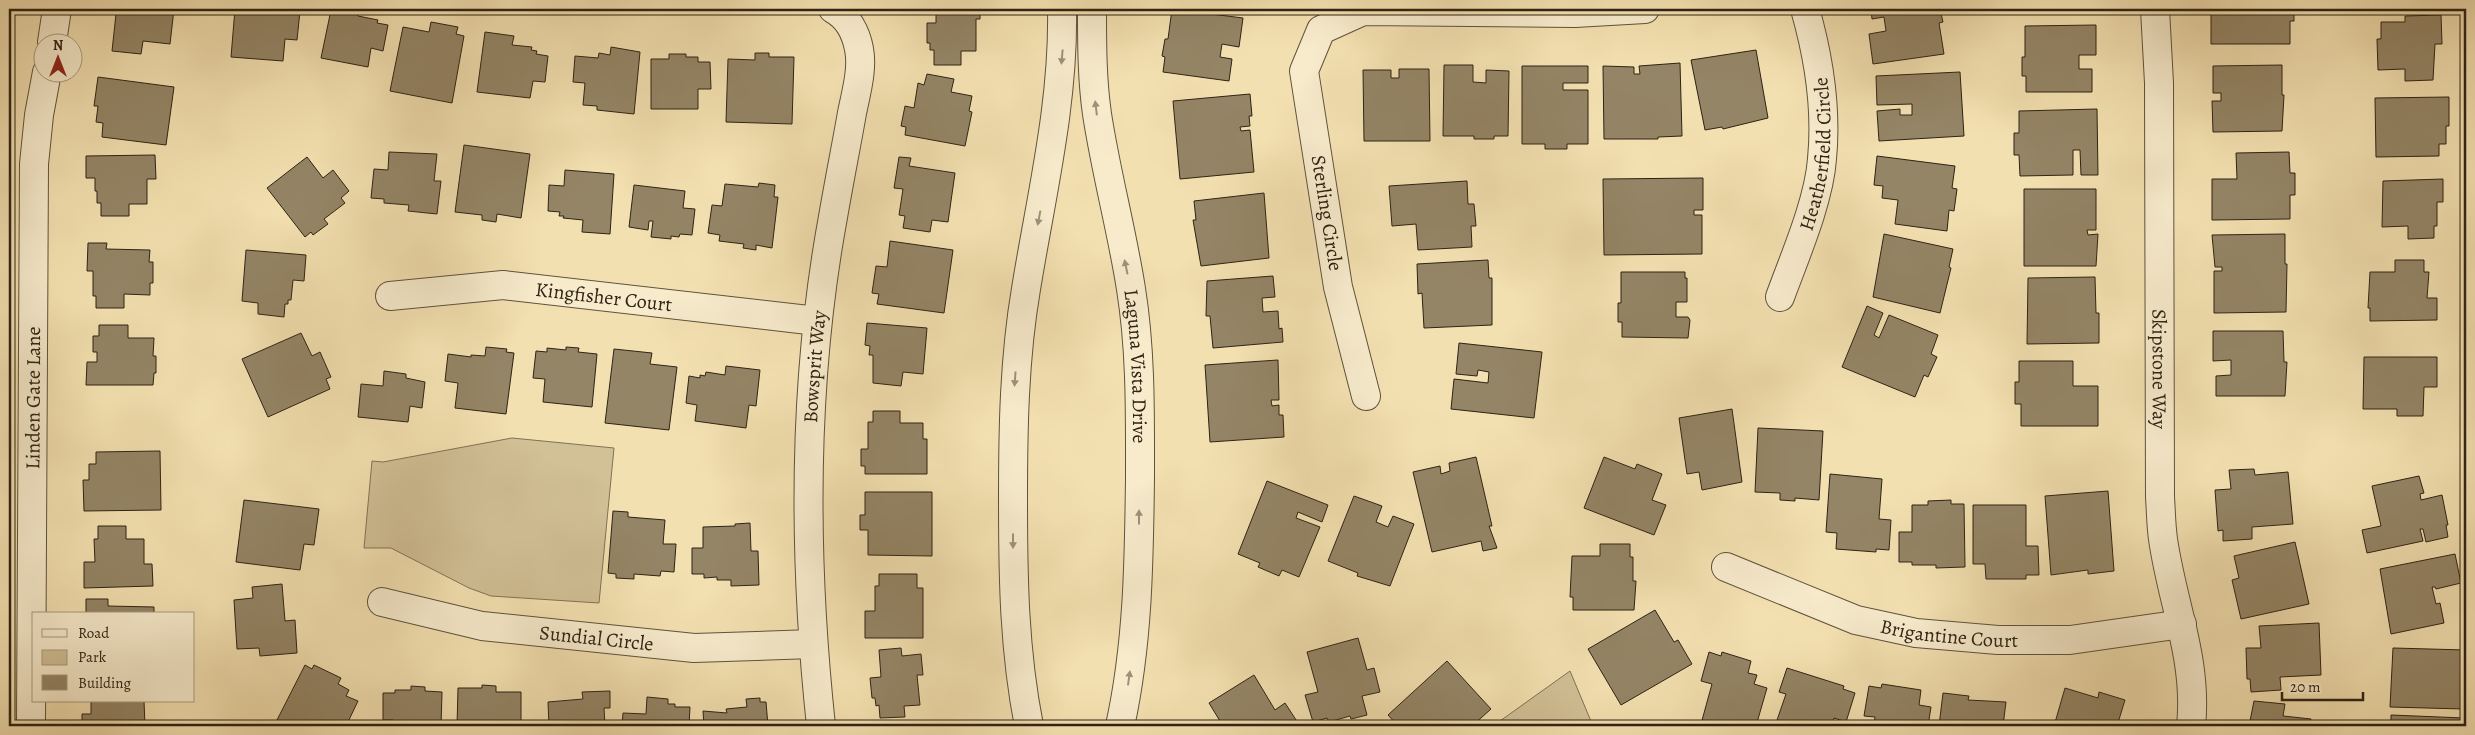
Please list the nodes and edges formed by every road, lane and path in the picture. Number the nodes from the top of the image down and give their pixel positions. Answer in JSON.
{"nodes":[{"id":1,"x":57,"y":9,"type":"edge"},
{"id":2,"x":1062,"y":9,"type":"edge"},
{"id":3,"x":1092,"y":9,"type":"edge"},
{"id":4,"x":1645,"y":9,"type":"edge"},
{"id":5,"x":1805,"y":9,"type":"edge"},
{"id":6,"x":2155,"y":9,"type":"edge"},
{"id":7,"x":1479,"y":10,"type":"edge"},
{"id":8,"x":1516,"y":10,"type":"edge"},
{"id":9,"x":838,"y":11,"type":"edge"},
{"id":10,"x":54,"y":32,"type":"edge"},
{"id":11,"x":45,"y":82,"type":"edge"},
{"id":12,"x":390,"y":296,"type":"dead end"},
{"id":13,"x":1780,"y":297,"type":"dead end"},
{"id":14,"x":817,"y":321,"type":"junction"},
{"id":15,"x":1366,"y":396,"type":"dead end"},
{"id":16,"x":1726,"y":567,"type":"dead end"},
{"id":17,"x":382,"y":602,"type":"dead end"},
{"id":18,"x":2182,"y":624,"type":"junction"},
{"id":19,"x":813,"y":644,"type":"junction"},
{"id":20,"x":31,"y":726,"type":"edge"},
{"id":21,"x":821,"y":726,"type":"edge"},
{"id":22,"x":1029,"y":726,"type":"edge"},
{"id":23,"x":1120,"y":726,"type":"edge"},
{"id":24,"x":2191,"y":726,"type":"edge"}],
"edges":[{"from":1,"to":10,"type":"street"},
{"from":2,"to":22,"type":"street","one_way":true},
{"from":23,"to":3,"type":"street","name":"Laguna Vista Drive","one_way":true},
{"from":4,"to":8,"type":"street"},
{"from":5,"to":13,"type":"street","name":"Heatherfield Circle"},
{"from":6,"to":18,"type":"street","name":"Skipstone Way"},
{"from":7,"to":8,"type":"street"},
{"from":7,"to":15,"type":"street","name":"Sterling Circle"},
{"from":9,"to":14,"type":"street","name":"Bowsprit Way"},
{"from":11,"to":20,"type":"street","name":"Linden Gate Lane"},
{"from":12,"to":14,"type":"street","name":"Kingfisher Court"},
{"from":14,"to":19,"type":"street","name":"Bowsprit Way"},
{"from":16,"to":18,"type":"street","name":"Brigantine Court"},
{"from":17,"to":19,"type":"street","name":"Sundial Circle"},
{"from":18,"to":24,"type":"street","name":"Skipstone Way"},
{"from":19,"to":21,"type":"street","name":"Bowsprit Way"}]}
